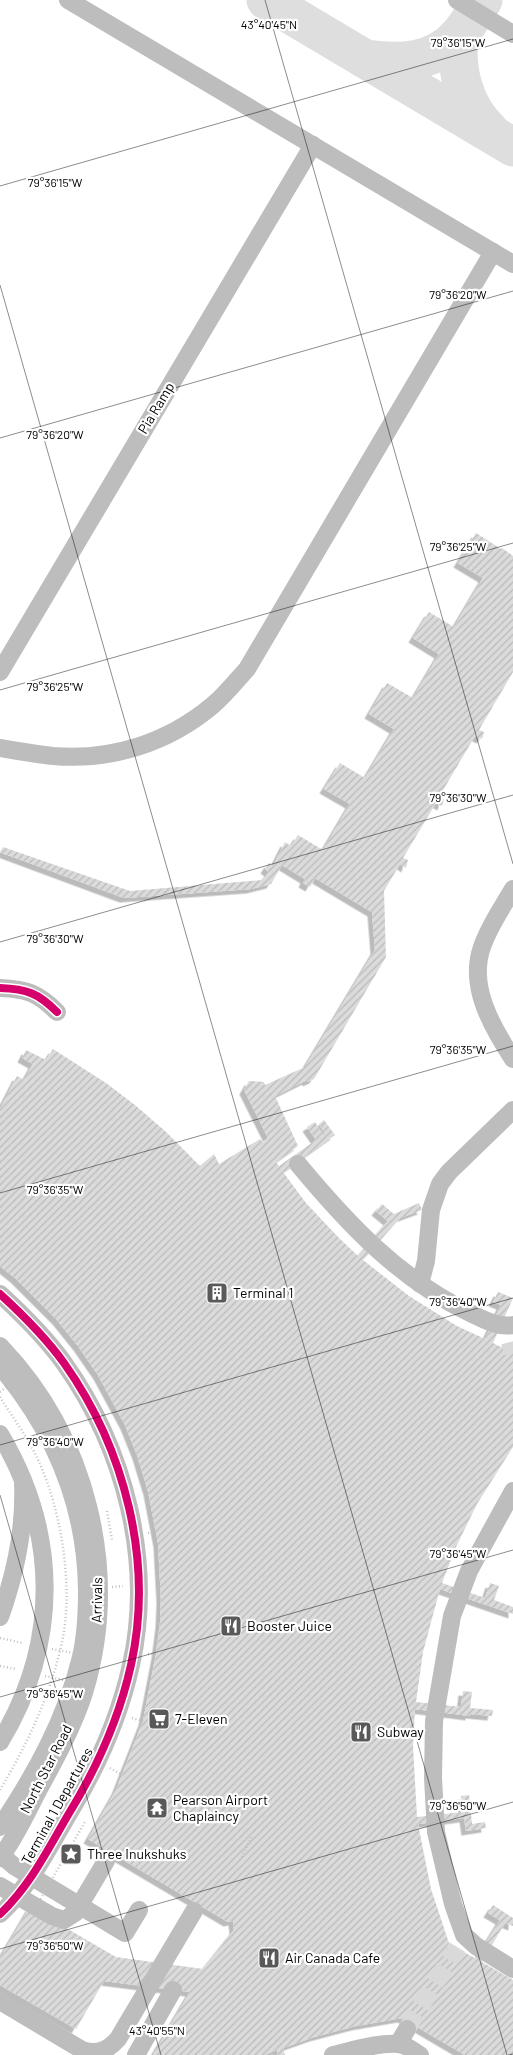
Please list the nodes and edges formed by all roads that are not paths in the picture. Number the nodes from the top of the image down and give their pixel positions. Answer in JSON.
{"nodes":[{"id":1,"x":68,"y":0,"type":"edge"},
{"id":2,"x":457,"y":0,"type":"edge"},
{"id":3,"x":513,"y":34,"type":"edge"},
{"id":4,"x":312,"y":144,"type":"junction"},
{"id":5,"x":493,"y":252,"type":"junction"},
{"id":6,"x":513,"y":264,"type":"edge"},
{"id":7,"x":0,"y":672,"type":"edge"},
{"id":8,"x":0,"y":748,"type":"edge"},
{"id":9,"x":513,"y":889,"type":"edge"},
{"id":10,"x":0,"y":988,"type":"edge"},
{"id":11,"x":57,"y":1012,"type":"dead end"},
{"id":12,"x":513,"y":1059,"type":"edge"},
{"id":13,"x":513,"y":1110,"type":"edge"},
{"id":14,"x":298,"y":1164,"type":"dead end"},
{"id":15,"x":420,"y":1284,"type":"junction"},
{"id":16,"x":0,"y":1294,"type":"edge"},
{"id":17,"x":511,"y":1331,"type":"edge"},
{"id":18,"x":0,"y":1347,"type":"edge"},
{"id":19,"x":0,"y":1366,"type":"edge"},
{"id":20,"x":0,"y":1427,"type":"edge"},
{"id":21,"x":0,"y":1434,"type":"edge"},
{"id":22,"x":22,"y":1466,"type":"junction"},
{"id":23,"x":513,"y":1491,"type":"edge"},
{"id":24,"x":0,"y":1617,"type":"edge"},
{"id":25,"x":0,"y":1742,"type":"edge"},
{"id":26,"x":0,"y":1753,"type":"edge"},
{"id":27,"x":0,"y":1827,"type":"edge"},
{"id":28,"x":0,"y":1850,"type":"edge"},
{"id":29,"x":0,"y":1856,"type":"edge"},
{"id":30,"x":106,"y":1862,"type":"dead end"},
{"id":31,"x":0,"y":1886,"type":"edge"},
{"id":32,"x":80,"y":1906,"type":"junction"},
{"id":33,"x":139,"y":1910,"type":"dead end"},
{"id":34,"x":194,"y":1911,"type":"dead end"},
{"id":35,"x":0,"y":1914,"type":"edge"},
{"id":36,"x":513,"y":1969,"type":"edge"},
{"id":37,"x":173,"y":1990,"type":"dead end"},
{"id":38,"x":0,"y":2001,"type":"edge"},
{"id":39,"x":407,"y":2029,"type":"tunnel mouth"},
{"id":40,"x":398,"y":2044,"type":"junction"},
{"id":41,"x":136,"y":2055,"type":"edge"},
{"id":42,"x":333,"y":2055,"type":"edge"},
{"id":43,"x":420,"y":2055,"type":"edge"}],
"edges":[{"from":1,"to":4,"type":"street"},
{"from":2,"to":3,"type":"street"},
{"from":4,"to":5,"type":"street"},
{"from":4,"to":7,"type":"street","name":"Pia Ramp"},
{"from":5,"to":6,"type":"street"},
{"from":5,"to":8,"type":"street"},
{"from":9,"to":12,"type":"street"},
{"from":10,"to":11,"type":"street"},
{"from":13,"to":15,"type":"street"},
{"from":14,"to":15,"type":"street"},
{"from":15,"to":17,"type":"street"},
{"from":16,"to":35,"type":"street","name":"Terminal 1 Departures","bridge":true},
{"from":18,"to":28,"type":"street","name":"North Star Road"},
{"from":18,"to":29,"type":"street","name":"Arrivals","bridge":true},
{"from":19,"to":27,"type":"street","bridge":true},
{"from":20,"to":22,"type":"street"},
{"from":21,"to":25,"type":"street","bridge":true},
{"from":22,"to":24,"type":"street"},
{"from":22,"to":26,"type":"street"},
{"from":23,"to":36,"type":"street"},
{"from":29,"to":32,"type":"street"},
{"from":30,"to":32,"type":"street"},
{"from":31,"to":32,"type":"street"},
{"from":32,"to":33,"type":"street"},
{"from":34,"to":38,"type":"street"},
{"from":37,"to":41,"type":"street"},
{"from":39,"to":40,"type":"street"},
{"from":40,"to":42,"type":"street"},
{"from":40,"to":43,"type":"street"}]}
